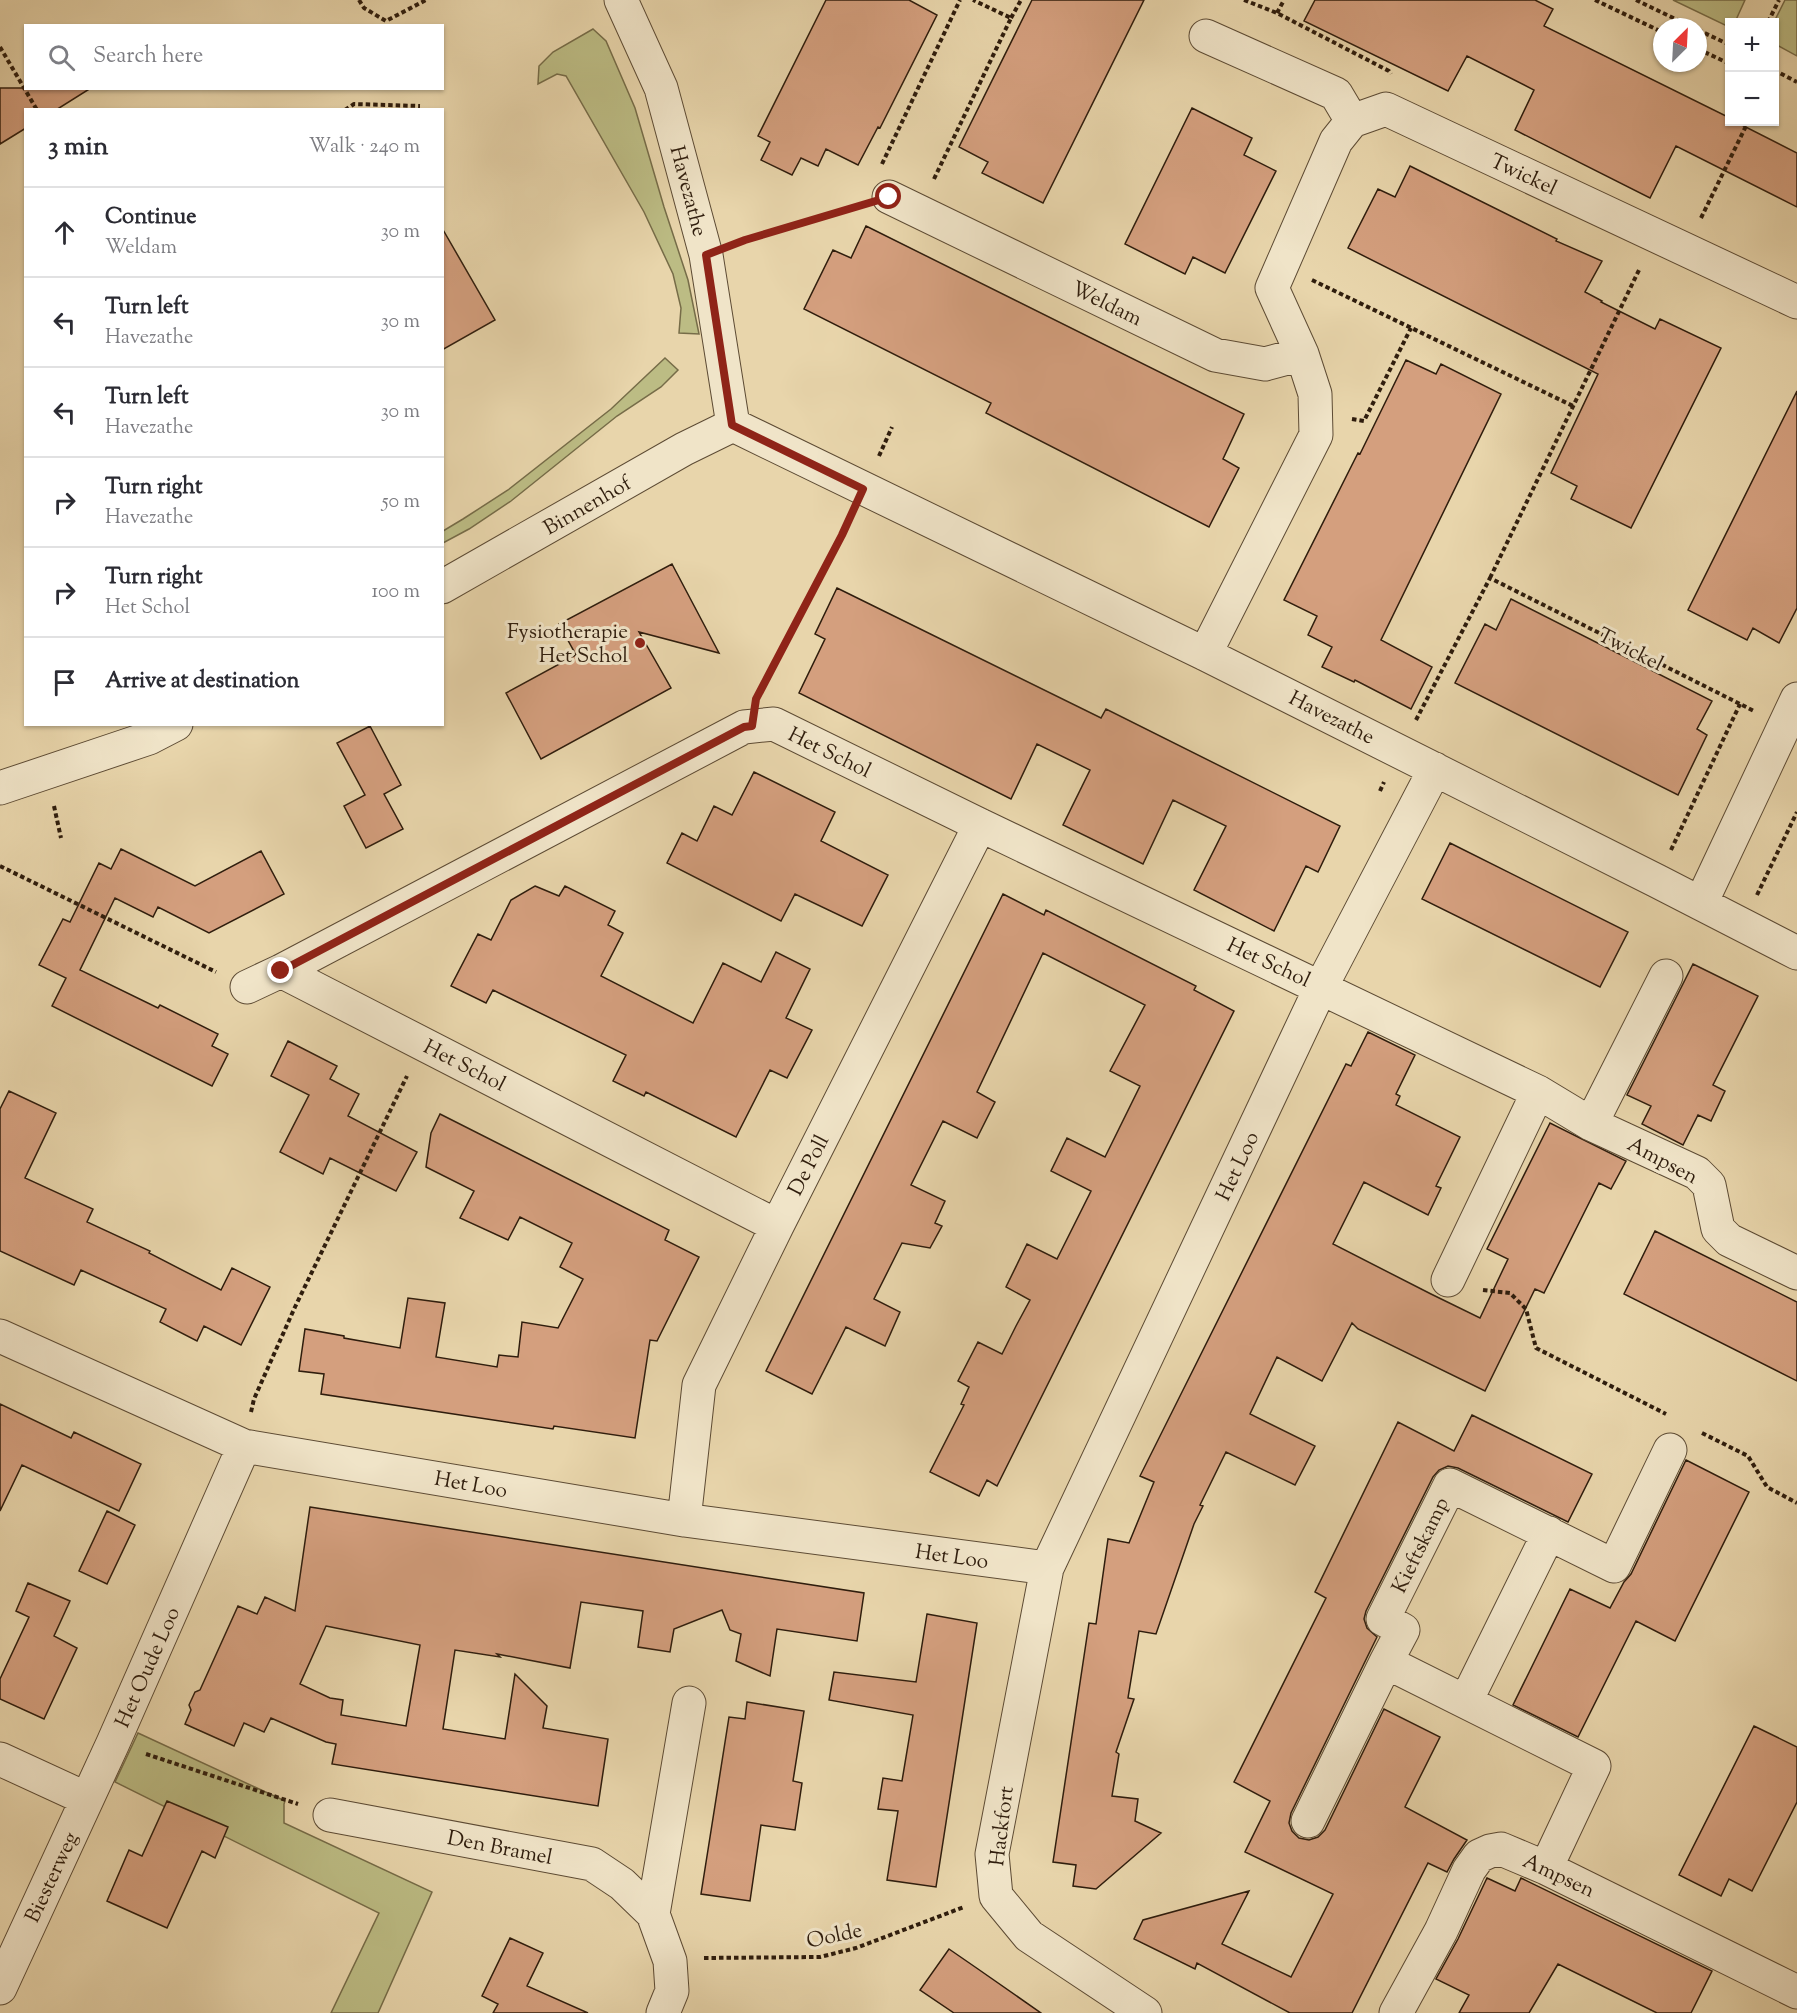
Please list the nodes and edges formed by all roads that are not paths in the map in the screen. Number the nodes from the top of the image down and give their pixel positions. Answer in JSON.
{"nodes":[{"id":1,"x":621,"y":0,"type":"edge"},
{"id":2,"x":1206,"y":36,"type":"dead end"},
{"id":3,"x":1352,"y":121,"type":"junction"},
{"id":4,"x":895,"y":194,"type":"road end"},
{"id":5,"x":1797,"y":302,"type":"edge"},
{"id":6,"x":1302,"y":354,"type":"junction"},
{"id":7,"x":732,"y":425,"type":"junction"},
{"id":8,"x":444,"y":586,"type":"edge"},
{"id":9,"x":1205,"y":654,"type":"junction"},
{"id":10,"x":1792,"y":709,"type":"edge"},
{"id":11,"x":172,"y":726,"type":"edge"},
{"id":12,"x":1435,"y":769,"type":"junction"},
{"id":13,"x":0,"y":788,"type":"edge"},
{"id":14,"x":980,"y":825,"type":"junction"},
{"id":15,"x":1701,"y":903,"type":"junction"},
{"id":16,"x":1797,"y":953,"type":"edge"},
{"id":17,"x":281,"y":971,"type":"junction"},
{"id":18,"x":1666,"y":976,"type":"dead end"},
{"id":19,"x":247,"y":987,"type":"road end"},
{"id":20,"x":1322,"y":987,"type":"junction"},
{"id":21,"x":1538,"y":1092,"type":"junction"},
{"id":22,"x":1591,"y":1124,"type":"junction"},
{"id":23,"x":777,"y":1226,"type":"junction"},
{"id":24,"x":1797,"y":1273,"type":"edge"},
{"id":25,"x":1448,"y":1280,"type":"road end"},
{"id":26,"x":0,"y":1336,"type":"edge"},
{"id":27,"x":244,"y":1446,"type":"junction"},
{"id":28,"x":1670,"y":1450,"type":"dead end"},
{"id":29,"x":684,"y":1520,"type":"junction"},
{"id":30,"x":1549,"y":1533,"type":"junction"},
{"id":31,"x":1047,"y":1568,"type":"junction"},
{"id":32,"x":1386,"y":1662,"type":"junction"},
{"id":33,"x":1466,"y":1701,"type":"junction"},
{"id":34,"x":689,"y":1703,"type":"dead end"},
{"id":35,"x":0,"y":1759,"type":"edge"},
{"id":36,"x":87,"y":1799,"type":"junction"},
{"id":37,"x":330,"y":1815,"type":"road end"},
{"id":38,"x":1308,"y":1821,"type":"dead end"},
{"id":39,"x":1546,"y":1868,"type":"junction"},
{"id":40,"x":652,"y":1914,"type":"junction"},
{"id":41,"x":0,"y":1988,"type":"edge"},
{"id":42,"x":1797,"y":1992,"type":"edge"},
{"id":43,"x":663,"y":2013,"type":"edge"},
{"id":44,"x":1145,"y":2013,"type":"edge"},
{"id":45,"x":1396,"y":2013,"type":"edge"}],
"edges":[{"from":1,"to":7,"type":"street","name":"Havezathe"},
{"from":2,"to":3,"type":"street"},
{"from":3,"to":5,"type":"street","name":"Twickel"},
{"from":3,"to":6,"type":"street"},
{"from":4,"to":6,"type":"street","name":"Weldam"},
{"from":6,"to":9,"type":"street"},
{"from":7,"to":8,"type":"street","name":"Binnenhof"},
{"from":7,"to":9,"type":"street","name":"Havezathe"},
{"from":9,"to":12,"type":"street","name":"Havezathe"},
{"from":10,"to":15,"type":"street"},
{"from":11,"to":13,"type":"street"},
{"from":12,"to":15,"type":"street","name":"Havezathe"},
{"from":12,"to":20,"type":"street","name":"Het Loo"},
{"from":14,"to":17,"type":"street","name":"Het Schol"},
{"from":14,"to":20,"type":"street","name":"Het Schol"},
{"from":14,"to":23,"type":"street","name":"De Poll"},
{"from":15,"to":16,"type":"street","name":"Havezathe"},
{"from":17,"to":19,"type":"street","name":"Het Schol"},
{"from":17,"to":23,"type":"street","name":"Het Schol"},
{"from":18,"to":22,"type":"street"},
{"from":20,"to":21,"type":"street","name":"Ampsen"},
{"from":20,"to":31,"type":"street","name":"Het Loo"},
{"from":21,"to":22,"type":"street","name":"Ampsen"},
{"from":21,"to":25,"type":"street"},
{"from":22,"to":24,"type":"street","name":"Ampsen"},
{"from":23,"to":29,"type":"street","name":"De Poll"},
{"from":26,"to":27,"type":"street","name":"Het Loo"},
{"from":27,"to":29,"type":"street","name":"Het Loo"},
{"from":27,"to":36,"type":"street","name":"Het Oude Loo"},
{"from":28,"to":30,"type":"street","name":"Kieftskamp"},
{"from":29,"to":31,"type":"street","name":"Het Loo"},
{"from":30,"to":32,"type":"street","name":"Kieftskamp"},
{"from":30,"to":33,"type":"street"},
{"from":31,"to":44,"type":"street","name":"Hackfort"},
{"from":32,"to":33,"type":"street"},
{"from":32,"to":38,"type":"street","name":"Kieftskamp"},
{"from":33,"to":39,"type":"street"},
{"from":34,"to":40,"type":"street"},
{"from":35,"to":36,"type":"street"},
{"from":36,"to":41,"type":"street","name":"Biesterweg"},
{"from":37,"to":40,"type":"street","name":"Den Bramel"},
{"from":39,"to":42,"type":"street","name":"Ampsen"},
{"from":39,"to":45,"type":"street","name":"Ampsen"},
{"from":40,"to":43,"type":"street","name":"Den Bramel"}]}
